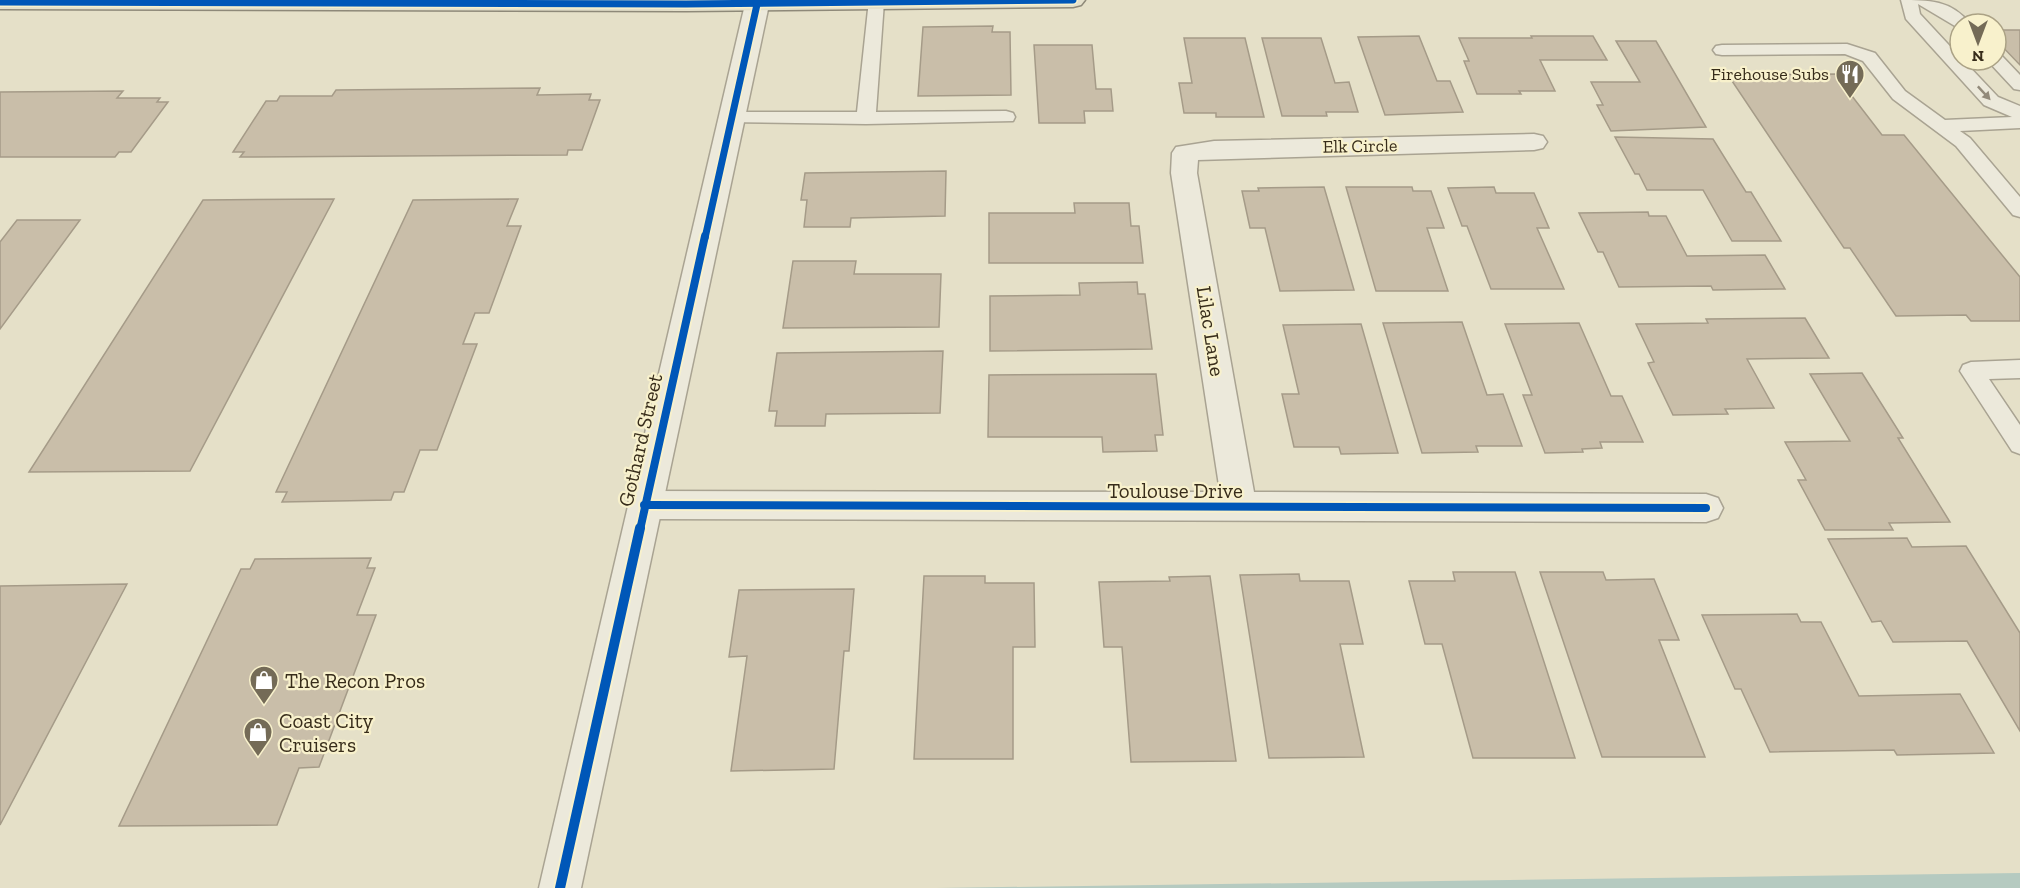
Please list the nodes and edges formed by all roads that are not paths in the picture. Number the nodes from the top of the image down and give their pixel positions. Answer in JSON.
{"nodes":[{"id":1,"x":1073,"y":0,"type":"edge"},
{"id":2,"x":1909,"y":0,"type":"edge"},
{"id":3,"x":1923,"y":0,"type":"edge"},
{"id":4,"x":0,"y":2,"type":"edge"},
{"id":5,"x":286,"y":2,"type":"edge"},
{"id":6,"x":758,"y":2,"type":"edge"},
{"id":7,"x":876,"y":2,"type":"junction"},
{"id":8,"x":1948,"y":13,"type":"edge"},
{"id":9,"x":1722,"y":50,"type":"dead end"},
{"id":10,"x":2007,"y":72,"type":"edge"},
{"id":11,"x":2020,"y":86,"type":"edge"},
{"id":12,"x":2020,"y":113,"type":"edge"},
{"id":13,"x":1006,"y":117,"type":"dead end"},
{"id":14,"x":731,"y":118,"type":"junction"},
{"id":15,"x":866,"y":118,"type":"junction"},
{"id":16,"x":2020,"y":122,"type":"edge"},
{"id":17,"x":1941,"y":126,"type":"junction"},
{"id":18,"x":1534,"y":142,"type":"dead end"},
{"id":19,"x":1185,"y":153,"type":"joint"},
{"id":20,"x":2020,"y":210,"type":"edge"},
{"id":21,"x":2020,"y":369,"type":"edge"},
{"id":22,"x":2020,"y":444,"type":"edge"},
{"id":23,"x":644,"y":505,"type":"junction"},
{"id":24,"x":1240,"y":508,"type":"junction"},
{"id":25,"x":1706,"y":508,"type":"dead end"},
{"id":26,"x":560,"y":888,"type":"edge"}],
"edges":[{"from":1,"to":7,"type":"main road"},
{"from":2,"to":12,"type":"lane","one_way":true},
{"from":3,"to":8,"type":"lane"},
{"from":4,"to":5,"type":"main road"},
{"from":5,"to":6,"type":"main road"},
{"from":6,"to":7,"type":"main road"},
{"from":6,"to":14,"type":"street","name":"Gothard Street"},
{"from":7,"to":15,"type":"lane"},
{"from":9,"to":17,"type":"lane"},
{"from":10,"to":11,"type":"lane"},
{"from":13,"to":15,"type":"lane"},
{"from":14,"to":15,"type":"lane"},
{"from":14,"to":23,"type":"street","name":"Gothard Street"},
{"from":16,"to":17,"type":"lane"},
{"from":17,"to":20,"type":"lane"},
{"from":18,"to":19,"type":"street","name":"Elk Circle"},
{"from":19,"to":24,"type":"street","name":"Lilac Lane"},
{"from":21,"to":22,"type":"lane"},
{"from":23,"to":24,"type":"street","name":"Toulouse Drive"},
{"from":23,"to":26,"type":"street","name":"Gothard Street"},
{"from":24,"to":25,"type":"street","name":"Toulouse Drive"}]}
